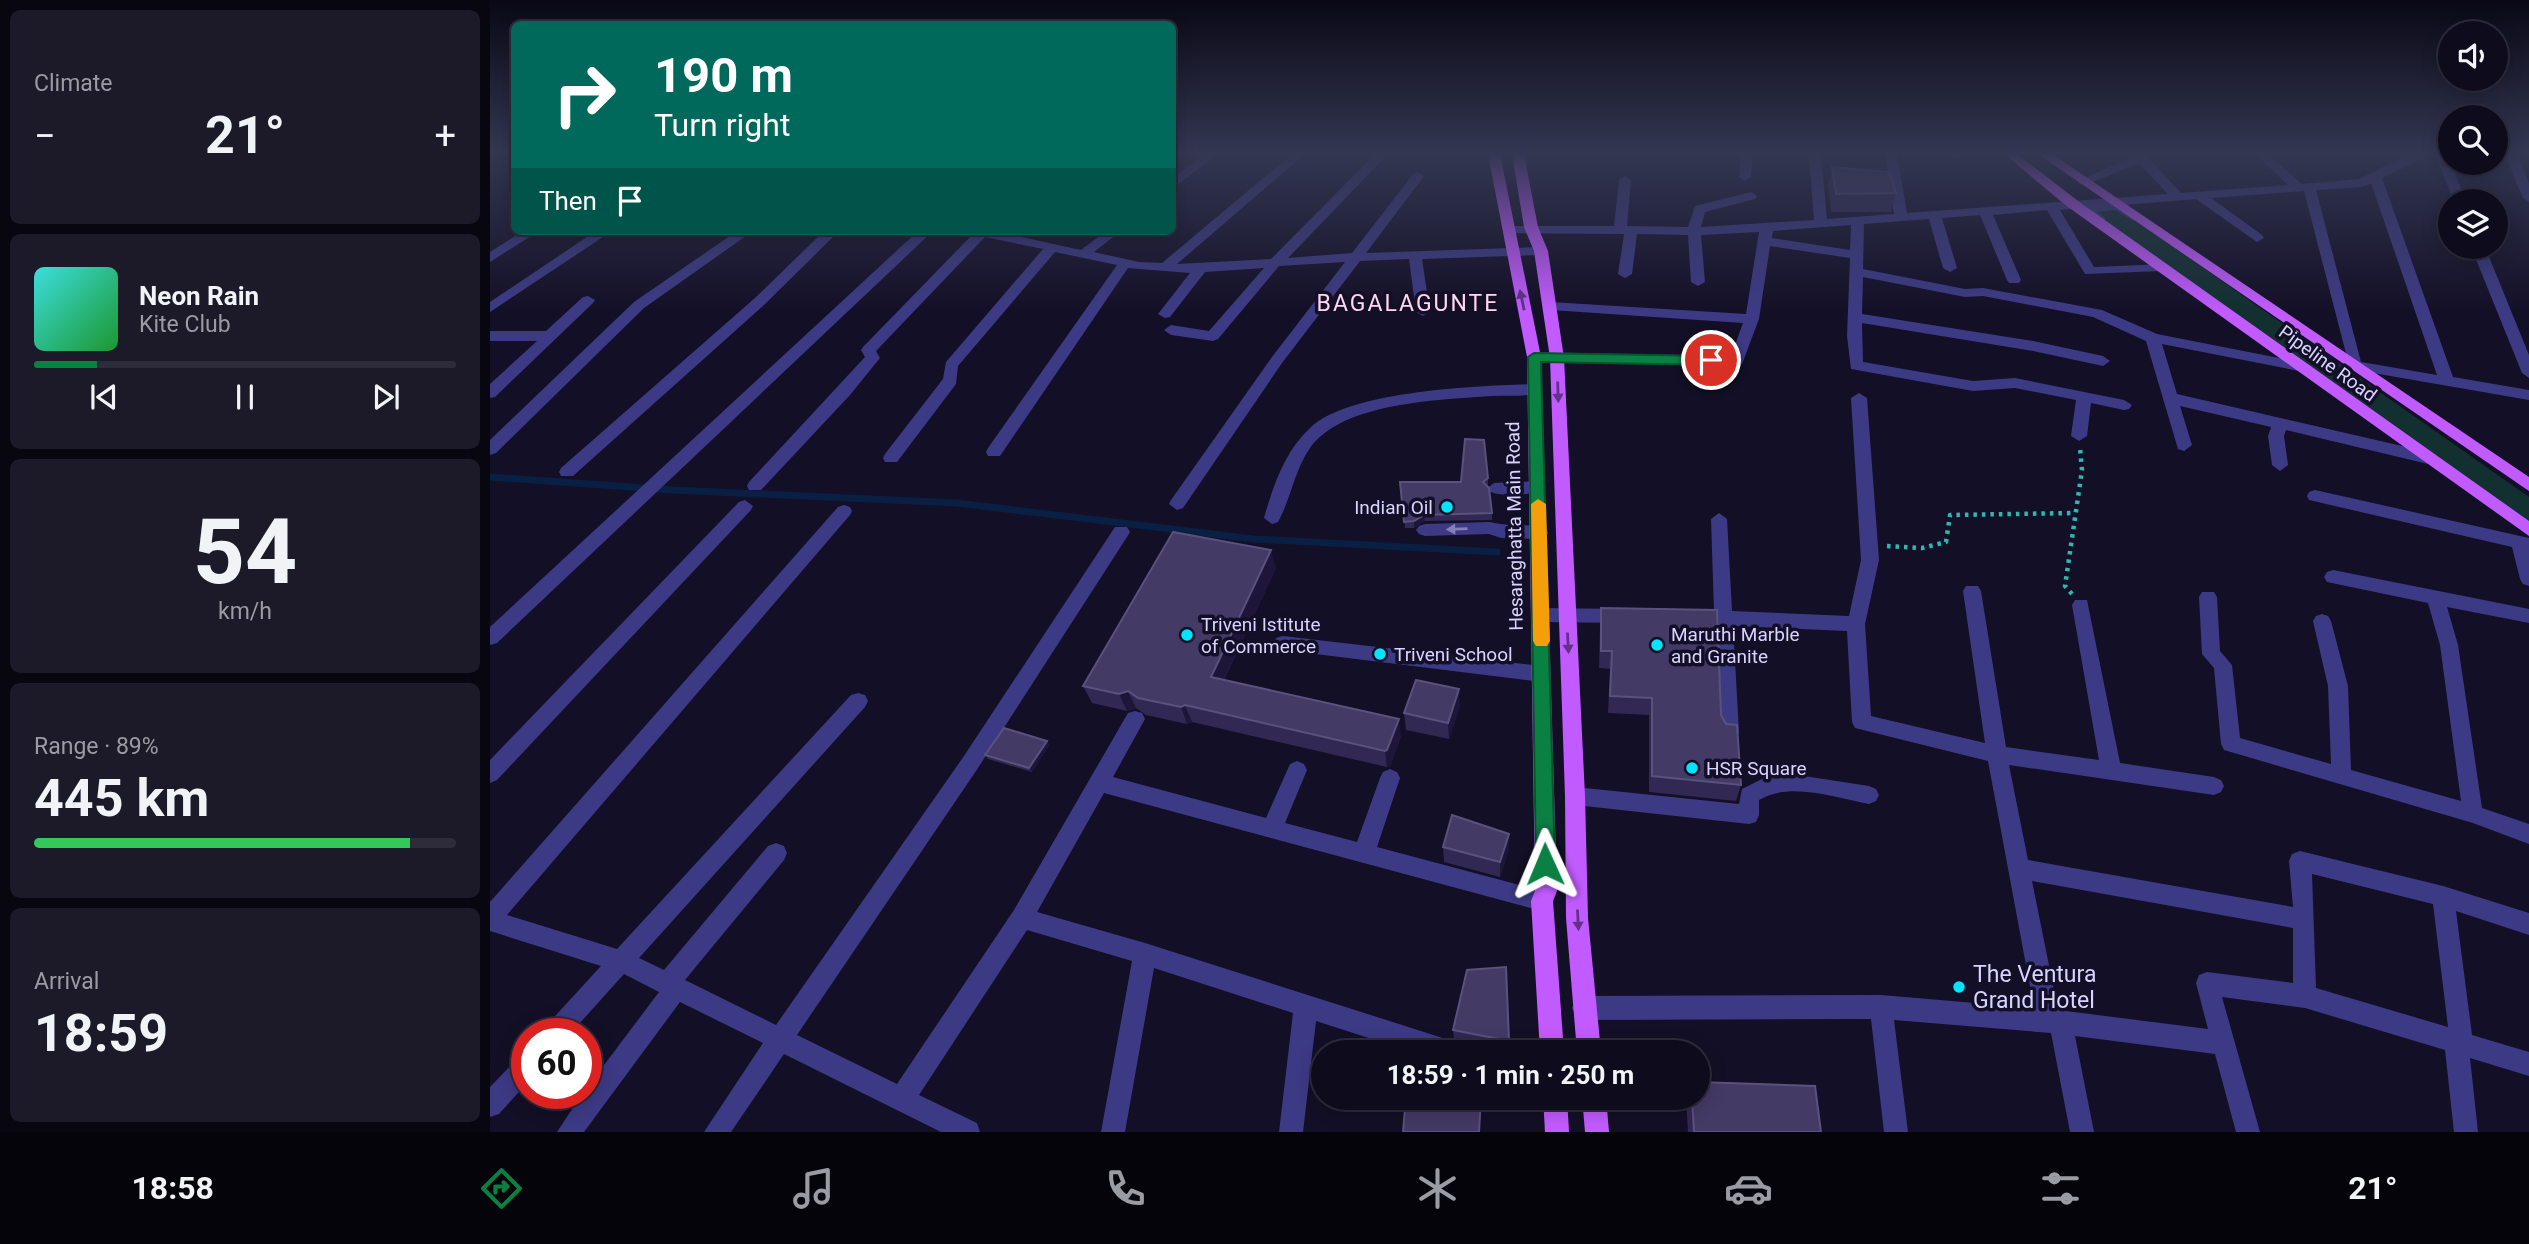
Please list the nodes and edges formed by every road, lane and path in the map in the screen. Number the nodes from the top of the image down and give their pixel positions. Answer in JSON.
{"nodes":[{"id":1,"x":2051,"y":206,"type":"edge"},
{"id":2,"x":1237,"y":207,"type":"edge"},
{"id":3,"x":1330,"y":207,"type":"edge"},
{"id":4,"x":1394,"y":207,"type":"edge"},
{"id":5,"x":1504,"y":207,"type":"edge"},
{"id":6,"x":1527,"y":207,"type":"edge"},
{"id":7,"x":1625,"y":207,"type":"edge"},
{"id":8,"x":1708,"y":207,"type":"edge"},
{"id":9,"x":1820,"y":207,"type":"edge"},
{"id":10,"x":1899,"y":207,"type":"edge"},
{"id":11,"x":2040,"y":207,"type":"edge"},
{"id":12,"x":2077,"y":207,"type":"edge"},
{"id":13,"x":2108,"y":207,"type":"edge"},
{"id":14,"x":2118,"y":207,"type":"edge"},
{"id":15,"x":2121,"y":207,"type":"edge"},
{"id":16,"x":2214,"y":207,"type":"edge"},
{"id":17,"x":2310,"y":207,"type":"edge"},
{"id":18,"x":2386,"y":207,"type":"edge"},
{"id":19,"x":1985,"y":211,"type":"junction"},
{"id":20,"x":1934,"y":214,"type":"junction"},
{"id":21,"x":1901,"y":217,"type":"junction"},
{"id":22,"x":1858,"y":219,"type":"junction"},
{"id":23,"x":1821,"y":222,"type":"junction"},
{"id":24,"x":1767,"y":226,"type":"junction"},
{"id":25,"x":1531,"y":227,"type":"junction"},
{"id":26,"x":1508,"y":229,"type":"junction"},
{"id":27,"x":1625,"y":229,"type":"junction"},
{"id":28,"x":1695,"y":232,"type":"junction"},
{"id":29,"x":526,"y":235,"type":"edge"},
{"id":30,"x":599,"y":235,"type":"edge"},
{"id":31,"x":740,"y":235,"type":"edge"},
{"id":32,"x":828,"y":235,"type":"edge"},
{"id":33,"x":922,"y":235,"type":"edge"},
{"id":34,"x":975,"y":235,"type":"edge"},
{"id":35,"x":992,"y":235,"type":"edge"},
{"id":36,"x":1046,"y":235,"type":"edge"},
{"id":37,"x":1109,"y":235,"type":"edge"},
{"id":38,"x":2257,"y":238,"type":"dead end"},
{"id":39,"x":1764,"y":241,"type":"junction"},
{"id":40,"x":1034,"y":244,"type":"junction"},
{"id":41,"x":1052,"y":247,"type":"junction"},
{"id":42,"x":1541,"y":251,"type":"junction"},
{"id":43,"x":1512,"y":252,"type":"junction"},
{"id":44,"x":1084,"y":254,"type":"junction"},
{"id":45,"x":1415,"y":255,"type":"junction"},
{"id":46,"x":1858,"y":256,"type":"junction"},
{"id":47,"x":1355,"y":257,"type":"junction"},
{"id":48,"x":490,"y":258,"type":"edge"},
{"id":49,"x":2483,"y":259,"type":"edge"},
{"id":50,"x":1125,"y":263,"type":"junction"},
{"id":51,"x":1275,"y":263,"type":"junction"},
{"id":52,"x":2161,"y":267,"type":"junction"},
{"id":53,"x":1165,"y":268,"type":"junction"},
{"id":54,"x":1200,"y":268,"type":"junction"},
{"id":55,"x":1950,"y":268,"type":"dead end"},
{"id":56,"x":2090,"y":271,"type":"junction"},
{"id":57,"x":1857,"y":272,"type":"junction"},
{"id":58,"x":1625,"y":274,"type":"dead end"},
{"id":59,"x":2014,"y":280,"type":"dead end"},
{"id":60,"x":1699,"y":282,"type":"dead end"},
{"id":61,"x":2085,"y":286,"type":"dead end"},
{"id":62,"x":588,"y":300,"type":"dead end"},
{"id":63,"x":1551,"y":306,"type":"junction"},
{"id":64,"x":490,"y":308,"type":"edge"},
{"id":65,"x":1423,"y":312,"type":"dead end"},
{"id":66,"x":1165,"y":314,"type":"dead end"},
{"id":67,"x":1855,"y":317,"type":"junction"},
{"id":68,"x":1752,"y":319,"type":"junction"},
{"id":69,"x":1171,"y":330,"type":"dead end"},
{"id":70,"x":490,"y":336,"type":"edge"},
{"id":71,"x":549,"y":336,"type":"junction"},
{"id":72,"x":2153,"y":338,"type":"junction"},
{"id":73,"x":1534,"y":357,"type":"junction"},
{"id":74,"x":1557,"y":358,"type":"junction"},
{"id":75,"x":2103,"y":361,"type":"dead end"},
{"id":76,"x":2299,"y":366,"type":"junction"},
{"id":77,"x":2355,"y":366,"type":"junction"},
{"id":78,"x":2529,"y":373,"type":"edge"},
{"id":79,"x":2446,"y":380,"type":"junction"},
{"id":80,"x":1535,"y":389,"type":"junction"},
{"id":81,"x":490,"y":393,"type":"edge"},
{"id":82,"x":2084,"y":397,"type":"junction"},
{"id":83,"x":2528,"y":397,"type":"edge"},
{"id":84,"x":1859,"y":398,"type":"dead end"},
{"id":85,"x":2170,"y":398,"type":"junction"},
{"id":86,"x":2124,"y":405,"type":"dead end"},
{"id":87,"x":2280,"y":424,"type":"junction"},
{"id":88,"x":2079,"y":436,"type":"joint"},
{"id":89,"x":2184,"y":445,"type":"dead end"},
{"id":90,"x":490,"y":449,"type":"edge"},
{"id":91,"x":994,"y":452,"type":"dead end"},
{"id":92,"x":891,"y":458,"type":"dead end"},
{"id":93,"x":2428,"y":458,"type":"junction"},
{"id":94,"x":2280,"y":465,"type":"dead end"},
{"id":95,"x":567,"y":472,"type":"dead end"},
{"id":96,"x":755,"y":486,"type":"dead end"},
{"id":97,"x":1538,"y":487,"type":"junction"},
{"id":98,"x":2529,"y":487,"type":"edge"},
{"id":99,"x":1494,"y":489,"type":"dead end"},
{"id":100,"x":2315,"y":496,"type":"dead end"},
{"id":101,"x":1177,"y":504,"type":"dead end"},
{"id":102,"x":745,"y":506,"type":"dead end"},
{"id":103,"x":844,"y":511,"type":"dead end"},
{"id":104,"x":2075,"y":513,"type":"junction"},
{"id":105,"x":1272,"y":518,"type":"dead end"},
{"id":106,"x":1719,"y":519,"type":"dead end"},
{"id":107,"x":2529,"y":523,"type":"edge"},
{"id":108,"x":1425,"y":530,"type":"dead end"},
{"id":109,"x":1121,"y":533,"type":"dead end"},
{"id":110,"x":1539,"y":533,"type":"junction"},
{"id":111,"x":2526,"y":539,"type":"edge"},
{"id":112,"x":1869,"y":545,"type":"junction"},
{"id":113,"x":2333,"y":578,"type":"dead end"},
{"id":114,"x":2529,"y":579,"type":"edge"},
{"id":115,"x":1972,"y":591,"type":"dead end"},
{"id":116,"x":2208,"y":597,"type":"dead end"},
{"id":117,"x":2437,"y":598,"type":"junction"},
{"id":118,"x":2081,"y":605,"type":"joint"},
{"id":119,"x":1541,"y":615,"type":"junction"},
{"id":120,"x":1567,"y":615,"type":"junction"},
{"id":121,"x":2529,"y":616,"type":"edge"},
{"id":122,"x":1646,"y":617,"type":"edge"},
{"id":123,"x":1672,"y":617,"type":"edge"},
{"id":124,"x":1725,"y":618,"type":"junction"},
{"id":125,"x":2322,"y":621,"type":"dead end"},
{"id":126,"x":1856,"y":624,"type":"junction"},
{"id":127,"x":490,"y":638,"type":"edge"},
{"id":128,"x":1283,"y":643,"type":"dead end"},
{"id":129,"x":1542,"y":674,"type":"junction"},
{"id":130,"x":858,"y":702,"type":"dead end"},
{"id":131,"x":1135,"y":719,"type":"edge"},
{"id":132,"x":1728,"y":732,"type":"edge"},
{"id":133,"x":1997,"y":754,"type":"junction"},
{"id":134,"x":1297,"y":770,"type":"dead end"},
{"id":135,"x":2111,"y":770,"type":"junction"},
{"id":136,"x":490,"y":774,"type":"edge"},
{"id":137,"x":2341,"y":777,"type":"junction"},
{"id":138,"x":1390,"y":778,"type":"dead end"},
{"id":139,"x":1101,"y":783,"type":"junction"},
{"id":140,"x":2214,"y":786,"type":"dead end"},
{"id":141,"x":1869,"y":795,"type":"dead end"},
{"id":142,"x":1575,"y":796,"type":"junction"},
{"id":143,"x":2473,"y":814,"type":"junction"},
{"id":144,"x":1272,"y":828,"type":"junction"},
{"id":145,"x":2529,"y":834,"type":"edge"},
{"id":146,"x":776,"y":853,"type":"dead end"},
{"id":147,"x":1364,"y":853,"type":"junction"},
{"id":148,"x":2019,"y":869,"type":"junction"},
{"id":149,"x":2443,"y":896,"type":"junction"},
{"id":150,"x":1542,"y":901,"type":"junction"},
{"id":151,"x":1022,"y":918,"type":"junction"},
{"id":152,"x":490,"y":919,"type":"edge"},
{"id":153,"x":2302,"y":919,"type":"junction"},
{"id":154,"x":2529,"y":925,"type":"edge"},
{"id":155,"x":1144,"y":954,"type":"junction"},
{"id":156,"x":621,"y":961,"type":"junction"},
{"id":157,"x":671,"y":986,"type":"junction"},
{"id":158,"x":2305,"y":996,"type":"junction"},
{"id":159,"x":1306,"y":1005,"type":"junction"},
{"id":160,"x":1881,"y":1007,"type":"junction"},
{"id":161,"x":1584,"y":1008,"type":"junction"},
{"id":162,"x":569,"y":1018,"type":"edge"},
{"id":163,"x":2054,"y":1022,"type":"junction"},
{"id":164,"x":781,"y":1040,"type":"junction"},
{"id":165,"x":1412,"y":1040,"type":"edge"},
{"id":166,"x":1551,"y":1040,"type":"edge"},
{"id":167,"x":1588,"y":1040,"type":"edge"},
{"id":168,"x":2458,"y":1041,"type":"junction"},
{"id":169,"x":2222,"y":1043,"type":"junction"},
{"id":170,"x":2529,"y":1064,"type":"edge"},
{"id":171,"x":511,"y":1082,"type":"edge"},
{"id":172,"x":902,"y":1100,"type":"junction"},
{"id":173,"x":490,"y":1105,"type":"edge"},
{"id":174,"x":1556,"y":1110,"type":"edge"},
{"id":175,"x":1595,"y":1110,"type":"edge"},
{"id":176,"x":569,"y":1132,"type":"edge"},
{"id":177,"x":716,"y":1132,"type":"edge"},
{"id":178,"x":968,"y":1132,"type":"edge"},
{"id":179,"x":1113,"y":1132,"type":"edge"},
{"id":180,"x":1291,"y":1132,"type":"edge"},
{"id":181,"x":1557,"y":1132,"type":"edge"},
{"id":182,"x":1597,"y":1132,"type":"edge"},
{"id":183,"x":1896,"y":1132,"type":"edge"},
{"id":184,"x":2082,"y":1132,"type":"edge"},
{"id":185,"x":2248,"y":1132,"type":"edge"},
{"id":186,"x":2466,"y":1132,"type":"edge"}],
"edges":[{"from":1,"to":56,"type":"street"},
{"from":2,"to":53,"type":"street"},
{"from":3,"to":51,"type":"street"},
{"from":4,"to":47,"type":"street"},
{"from":5,"to":26,"type":"main road","name":"Hesaraghatta Main Road"},
{"from":6,"to":25,"type":"main road"},
{"from":7,"to":27,"type":"street"},
{"from":8,"to":28,"type":"street"},
{"from":9,"to":23,"type":"street"},
{"from":10,"to":21,"type":"street"},
{"from":11,"to":19,"type":"street"},
{"from":12,"to":52,"type":"main road","name":"Pipeline Road"},
{"from":13,"to":107,"type":"street"},
{"from":14,"to":98,"type":"street"},
{"from":15,"to":77,"type":"main road","name":"Pipeline Road"},
{"from":16,"to":38,"type":"street"},
{"from":17,"to":77,"type":"street"},
{"from":18,"to":79,"type":"street"},
{"from":19,"to":20,"type":"street"},
{"from":19,"to":59,"type":"street"},
{"from":20,"to":21,"type":"street"},
{"from":20,"to":55,"type":"street"},
{"from":21,"to":22,"type":"street"},
{"from":22,"to":23,"type":"street"},
{"from":22,"to":46,"type":"street"},
{"from":23,"to":24,"type":"street"},
{"from":24,"to":28,"type":"street"},
{"from":24,"to":39,"type":"street"},
{"from":25,"to":26,"type":"street"},
{"from":25,"to":27,"type":"street"},
{"from":25,"to":42,"type":"main road"},
{"from":26,"to":43,"type":"main road","name":"Hesaraghatta Main Road"},
{"from":27,"to":28,"type":"street"},
{"from":27,"to":58,"type":"street"},
{"from":28,"to":60,"type":"street"},
{"from":29,"to":48,"type":"street"},
{"from":30,"to":64,"type":"street"},
{"from":31,"to":90,"type":"street"},
{"from":32,"to":95,"type":"street"},
{"from":33,"to":127,"type":"street"},
{"from":34,"to":96,"type":"street"},
{"from":35,"to":40,"type":"street"},
{"from":36,"to":40,"type":"street"},
{"from":37,"to":44,"type":"street"},
{"from":39,"to":46,"type":"street"},
{"from":39,"to":68,"type":"street"},
{"from":40,"to":41,"type":"street"},
{"from":41,"to":44,"type":"street"},
{"from":41,"to":92,"type":"street"},
{"from":42,"to":43,"type":"street"},
{"from":42,"to":63,"type":"main road"},
{"from":43,"to":45,"type":"street"},
{"from":73,"to":43,"type":"main road","name":"Hesaraghatta Main Road","one_way":true},
{"from":44,"to":50,"type":"street"},
{"from":45,"to":47,"type":"street"},
{"from":45,"to":65,"type":"street"},
{"from":46,"to":57,"type":"street"},
{"from":47,"to":51,"type":"street"},
{"from":47,"to":101,"type":"street"},
{"from":49,"to":78,"type":"street"},
{"from":50,"to":53,"type":"street"},
{"from":50,"to":91,"type":"street"},
{"from":51,"to":54,"type":"street"},
{"from":51,"to":69,"type":"street"},
{"from":52,"to":56,"type":"street"},
{"from":52,"to":76,"type":"main road","name":"Pipeline Road"},
{"from":53,"to":54,"type":"street"},
{"from":54,"to":66,"type":"street"},
{"from":56,"to":61,"type":"street"},
{"from":57,"to":67,"type":"street"},
{"from":57,"to":72,"type":"street"},
{"from":62,"to":71,"type":"street"},
{"from":63,"to":68,"type":"street"},
{"from":63,"to":74,"type":"main road"},
{"from":67,"to":75,"type":"street"},
{"from":67,"to":82,"type":"street"},
{"from":68,"to":74,"type":"street"},
{"from":70,"to":71,"type":"street"},
{"from":71,"to":81,"type":"street"},
{"from":72,"to":76,"type":"street"},
{"from":72,"to":85,"type":"street"},
{"from":73,"to":74,"type":"street"},
{"from":73,"to":80,"type":"main road","name":"Hesaraghatta Main Road"},
{"from":74,"to":120,"type":"main road","one_way":true},
{"from":76,"to":93,"type":"main road","name":"Pipeline Road"},
{"from":77,"to":79,"type":"street"},
{"from":77,"to":98,"type":"main road","name":"Pipeline Road"},
{"from":79,"to":83,"type":"street"},
{"from":80,"to":97,"type":"main road","name":"Hesaraghatta Main Road"},
{"from":80,"to":105,"type":"street"},
{"from":82,"to":86,"type":"street"},
{"from":82,"to":88,"type":"street"},
{"from":84,"to":112,"type":"street"},
{"from":85,"to":87,"type":"street"},
{"from":85,"to":89,"type":"street"},
{"from":87,"to":93,"type":"street"},
{"from":87,"to":94,"type":"street"},
{"from":88,"to":104,"type":"path"},
{"from":93,"to":111,"type":"main road","name":"Pipeline Road"},
{"from":97,"to":99,"type":"street"},
{"from":97,"to":110,"type":"main road","name":"Hesaraghatta Main Road"},
{"from":100,"to":111,"type":"street"},
{"from":102,"to":136,"type":"street"},
{"from":103,"to":152,"type":"street"},
{"from":104,"to":112,"type":"path"},
{"from":104,"to":118,"type":"path"},
{"from":106,"to":124,"type":"street"},
{"from":110,"to":108,"type":"street","one_way":true},
{"from":109,"to":164,"type":"street"},
{"from":110,"to":119,"type":"main road","name":"Hesaraghatta Main Road"},
{"from":111,"to":114,"type":"street"},
{"from":112,"to":126,"type":"street"},
{"from":113,"to":117,"type":"street"},
{"from":115,"to":133,"type":"street"},
{"from":116,"to":137,"type":"street"},
{"from":117,"to":121,"type":"street"},
{"from":117,"to":143,"type":"street"},
{"from":118,"to":135,"type":"street"},
{"from":119,"to":120,"type":"street"},
{"from":119,"to":129,"type":"main road","name":"Hesaraghatta Main Road"},
{"from":120,"to":122,"type":"street"},
{"from":120,"to":142,"type":"main road","one_way":true},
{"from":123,"to":124,"type":"street"},
{"from":124,"to":126,"type":"street"},
{"from":124,"to":132,"type":"street"},
{"from":125,"to":137,"type":"street"},
{"from":126,"to":133,"type":"street"},
{"from":128,"to":129,"type":"street"},
{"from":129,"to":150,"type":"main road","name":"Hesaraghatta Main Road"},
{"from":130,"to":156,"type":"street"},
{"from":131,"to":139,"type":"street"},
{"from":133,"to":135,"type":"street"},
{"from":133,"to":148,"type":"street"},
{"from":134,"to":144,"type":"street"},
{"from":135,"to":140,"type":"street"},
{"from":137,"to":143,"type":"street"},
{"from":138,"to":147,"type":"street"},
{"from":139,"to":144,"type":"street"},
{"from":139,"to":151,"type":"street"},
{"from":141,"to":142,"type":"street"},
{"from":142,"to":161,"type":"main road","one_way":true},
{"from":143,"to":145,"type":"street"},
{"from":144,"to":147,"type":"street"},
{"from":146,"to":157,"type":"street"},
{"from":147,"to":150,"type":"street"},
{"from":148,"to":153,"type":"street"},
{"from":148,"to":163,"type":"street"},
{"from":149,"to":153,"type":"street"},
{"from":149,"to":154,"type":"street"},
{"from":149,"to":168,"type":"street"},
{"from":150,"to":166,"type":"main road","name":"Hesaraghatta Main Road"},
{"from":151,"to":155,"type":"street"},
{"from":151,"to":172,"type":"street"},
{"from":152,"to":156,"type":"street"},
{"from":153,"to":158,"type":"street"},
{"from":155,"to":159,"type":"street"},
{"from":155,"to":179,"type":"street"},
{"from":156,"to":157,"type":"street"},
{"from":156,"to":162,"type":"street"},
{"from":157,"to":164,"type":"street"},
{"from":157,"to":176,"type":"street"},
{"from":158,"to":168,"type":"street"},
{"from":158,"to":169,"type":"street"},
{"from":159,"to":165,"type":"street"},
{"from":159,"to":180,"type":"street"},
{"from":160,"to":161,"type":"street"},
{"from":160,"to":163,"type":"street"},
{"from":160,"to":183,"type":"street"},
{"from":161,"to":167,"type":"main road"},
{"from":163,"to":169,"type":"street"},
{"from":163,"to":184,"type":"street"},
{"from":164,"to":172,"type":"street"},
{"from":164,"to":177,"type":"street"},
{"from":168,"to":170,"type":"street"},
{"from":168,"to":186,"type":"street"},
{"from":169,"to":185,"type":"street"},
{"from":171,"to":173,"type":"street"},
{"from":172,"to":178,"type":"street"},
{"from":174,"to":181,"type":"main road"},
{"from":175,"to":182,"type":"main road"}]}
